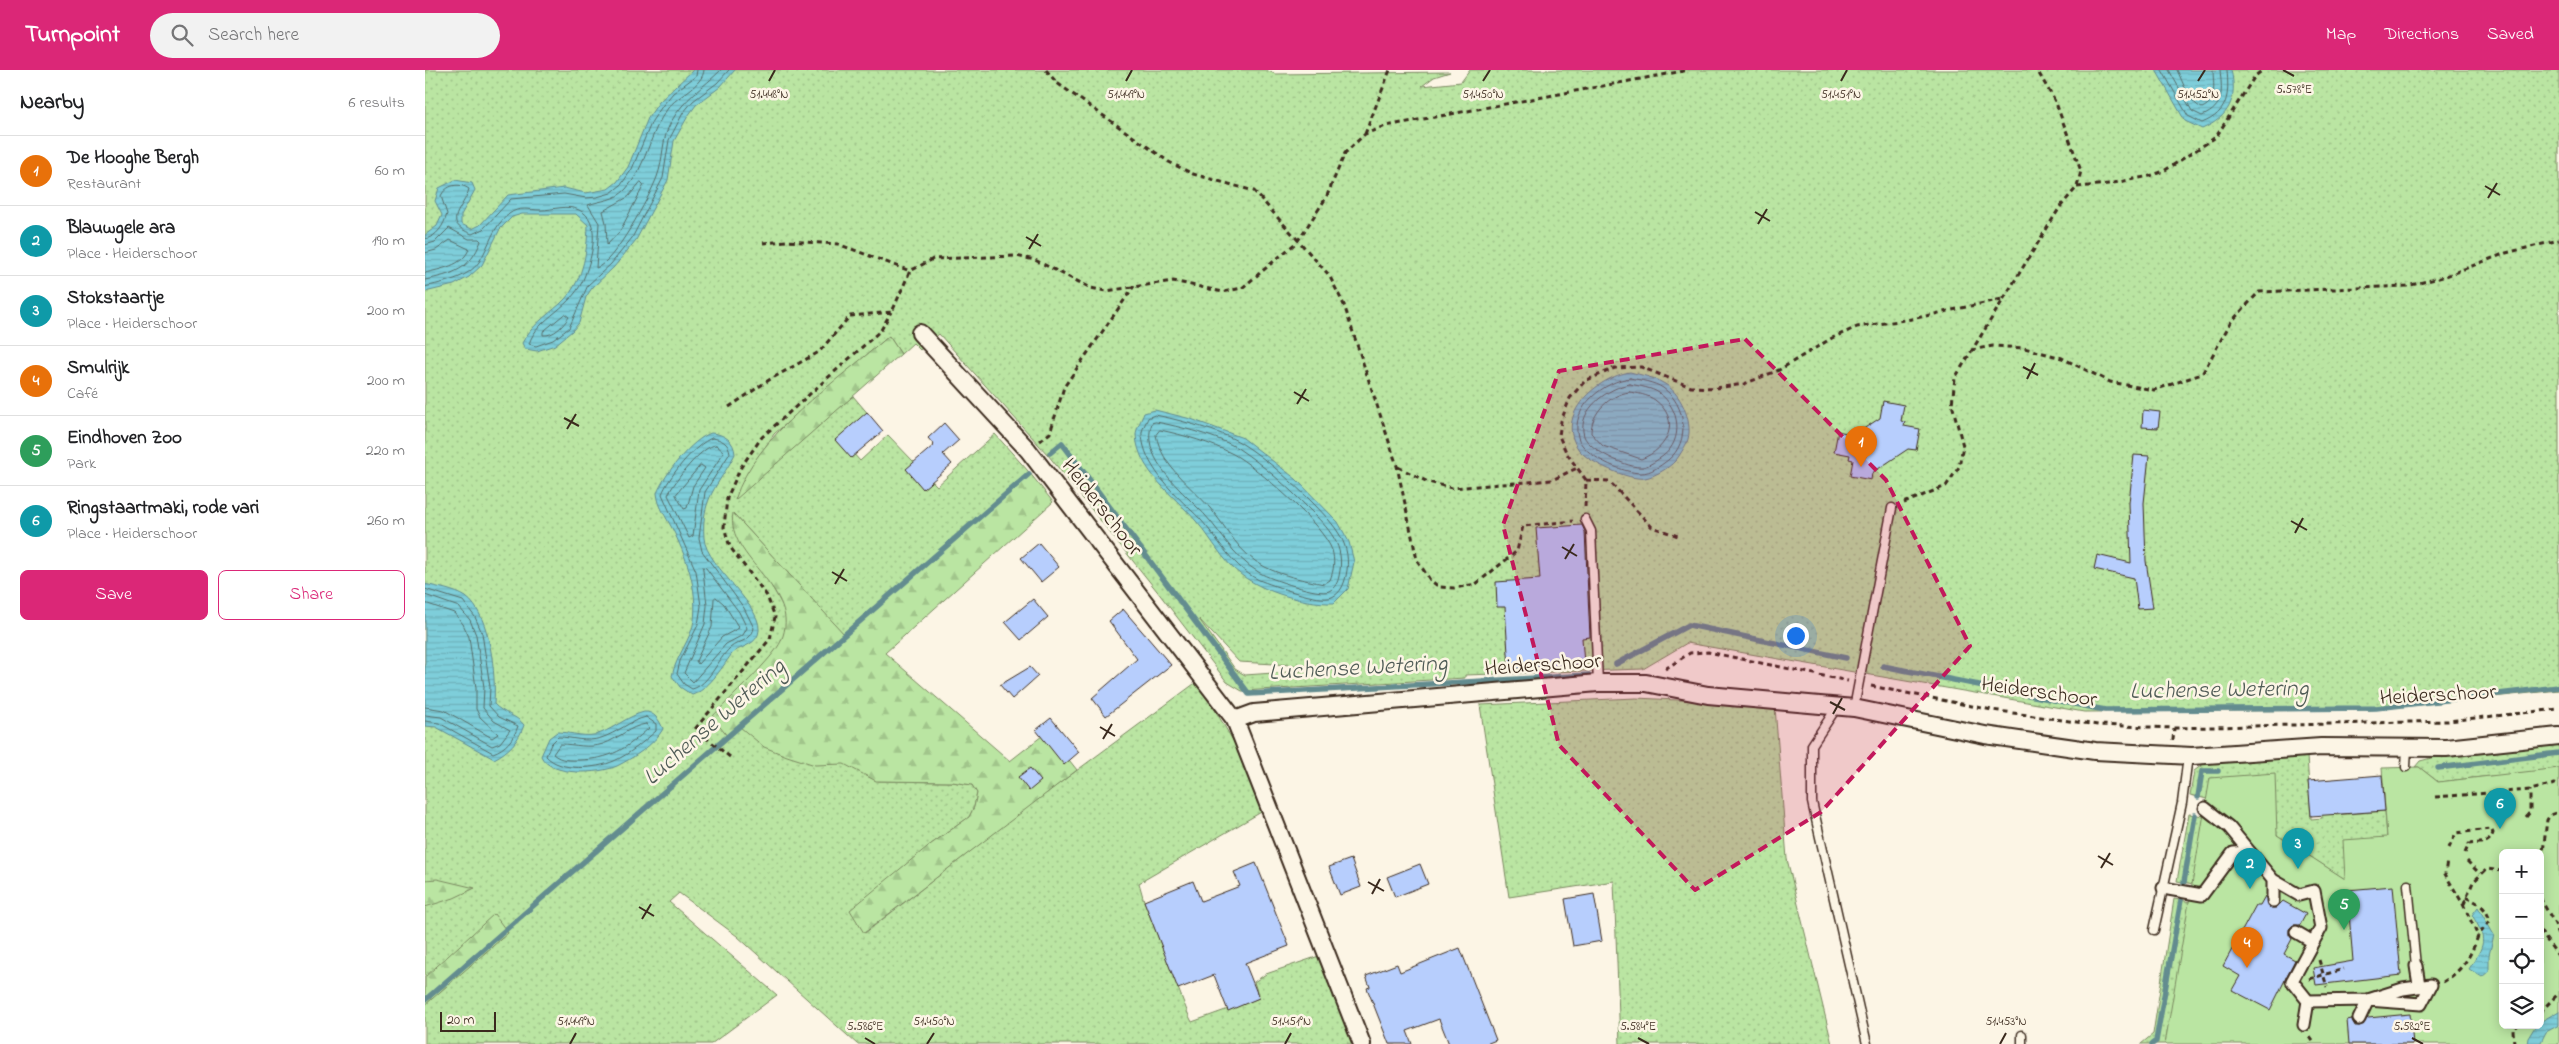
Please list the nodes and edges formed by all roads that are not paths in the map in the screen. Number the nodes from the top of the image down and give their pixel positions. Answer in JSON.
{"nodes":[{"id":1,"x":920,"y":333,"type":"dead end"},
{"id":2,"x":1891,"y":508,"type":"road end"},
{"id":3,"x":1585,"y":519,"type":"road end"},
{"id":4,"x":1598,"y":683,"type":"junction"},
{"id":5,"x":1837,"y":707,"type":"junction"},
{"id":6,"x":1854,"y":708,"type":"junction"},
{"id":7,"x":1235,"y":720,"type":"junction"},
{"id":8,"x":2559,"y":736,"type":"edge"},
{"id":9,"x":2407,"y":748,"type":"junction"},
{"id":10,"x":2188,"y":756,"type":"junction"},
{"id":11,"x":2406,"y":767,"type":"dead end"},
{"id":12,"x":2205,"y":808,"type":"dead end"},
{"id":13,"x":2250,"y":852,"type":"junction"},
{"id":14,"x":2273,"y":880,"type":"junction"},
{"id":15,"x":2408,"y":885,"type":"dead end"},
{"id":16,"x":2163,"y":888,"type":"junction"},
{"id":17,"x":2273,"y":901,"type":"dead end"},
{"id":18,"x":2154,"y":930,"type":"dead end"},
{"id":19,"x":2296,"y":932,"type":"dead end"},
{"id":20,"x":2313,"y":942,"type":"junction"},
{"id":21,"x":2416,"y":966,"type":"joint"},
{"id":22,"x":2419,"y":985,"type":"junction"},
{"id":23,"x":2368,"y":1000,"type":"junction"},
{"id":24,"x":2308,"y":1001,"type":"junction"},
{"id":25,"x":2359,"y":1019,"type":"dead end"},
{"id":26,"x":2304,"y":1025,"type":"dead end"},
{"id":27,"x":2022,"y":1035,"type":"dead end"},
{"id":28,"x":1362,"y":1044,"type":"edge"},
{"id":29,"x":1867,"y":1044,"type":"edge"},
{"id":30,"x":2022,"y":1044,"type":"edge"}],
"edges":[{"from":1,"to":7,"type":"street","name":"Heiderschoor"},
{"from":2,"to":6,"type":"lane"},
{"from":3,"to":4,"type":"lane"},
{"from":4,"to":5,"type":"street","name":"Heiderschoor"},
{"from":4,"to":7,"type":"street","name":"Heiderschoor"},
{"from":5,"to":6,"type":"street","name":"Heiderschoor"},
{"from":5,"to":29,"type":"lane"},
{"from":6,"to":10,"type":"street","name":"Heiderschoor"},
{"from":7,"to":28,"type":"street","name":"Heiderschoor"},
{"from":8,"to":9,"type":"street","name":"Heiderschoor"},
{"from":9,"to":10,"type":"street","name":"Heiderschoor"},
{"from":9,"to":11,"type":"lane"},
{"from":10,"to":16,"type":"lane"},
{"from":12,"to":13,"type":"street"},
{"from":13,"to":14,"type":"street"},
{"from":13,"to":16,"type":"street"},
{"from":14,"to":17,"type":"street"},
{"from":14,"to":20,"type":"street"},
{"from":15,"to":21,"type":"lane"},
{"from":16,"to":18,"type":"lane"},
{"from":19,"to":20,"type":"street"},
{"from":20,"to":24,"type":"street"},
{"from":21,"to":22,"type":"street"},
{"from":22,"to":23,"type":"street"},
{"from":22,"to":23,"type":"street"},
{"from":23,"to":24,"type":"street"},
{"from":23,"to":25,"type":"street"},
{"from":24,"to":26,"type":"street"},
{"from":27,"to":30,"type":"lane"}]}
